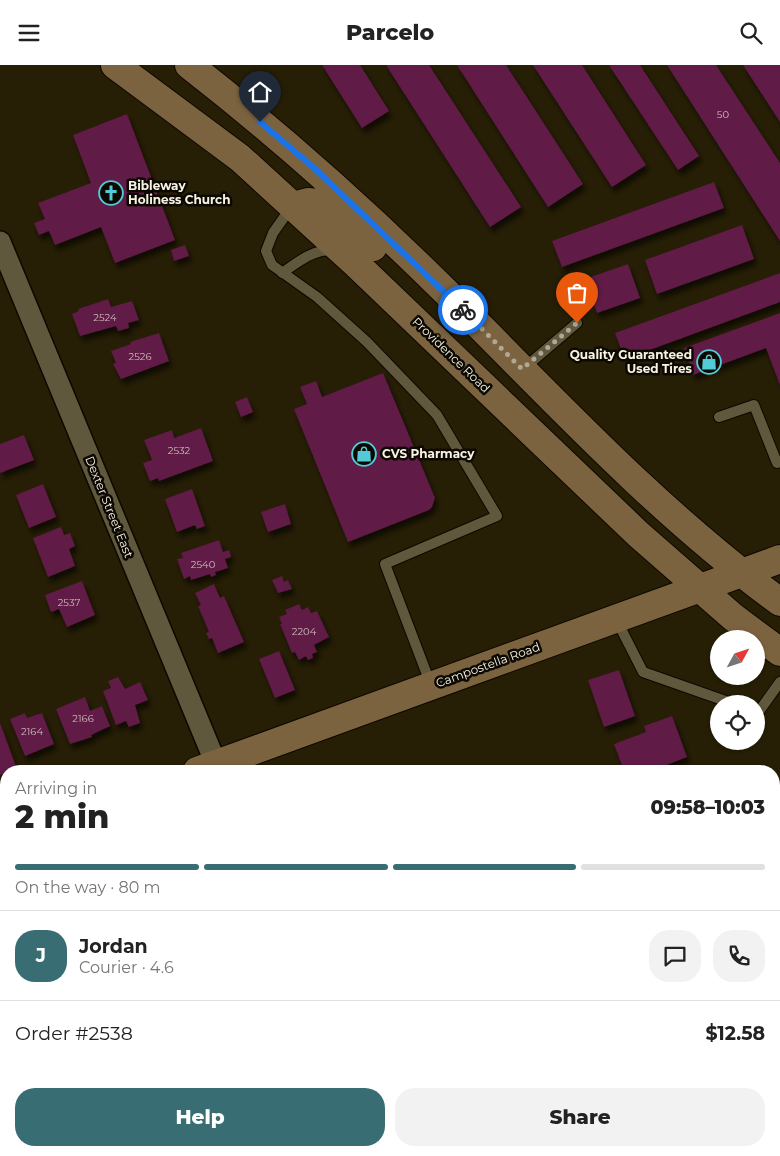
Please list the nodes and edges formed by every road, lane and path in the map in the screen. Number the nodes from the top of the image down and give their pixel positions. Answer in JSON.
{"nodes":[{"id":1,"x":115,"y":65,"type":"edge"},
{"id":2,"x":189,"y":65,"type":"edge"},
{"id":3,"x":293,"y":206,"type":"junction"},
{"id":4,"x":0,"y":243,"type":"edge"},
{"id":5,"x":342,"y":251,"type":"junction"},
{"id":6,"x":282,"y":273,"type":"junction"},
{"id":7,"x":444,"y":290,"type":"junction"},
{"id":8,"x":577,"y":323,"type":"dead end"},
{"id":9,"x":522,"y":369,"type":"junction"},
{"id":10,"x":719,"y":417,"type":"dead end"},
{"id":11,"x":780,"y":461,"type":"edge"},
{"id":12,"x":780,"y":559,"type":"edge"},
{"id":13,"x":741,"y":573,"type":"junction"},
{"id":14,"x":699,"y":589,"type":"junction"},
{"id":15,"x":780,"y":602,"type":"edge"},
{"id":16,"x":616,"y":619,"type":"junction"},
{"id":17,"x":780,"y":652,"type":"edge"},
{"id":18,"x":780,"y":682,"type":"edge"},
{"id":19,"x":432,"y":685,"type":"junction"},
{"id":20,"x":710,"y":696,"type":"edge"},
{"id":21,"x":765,"y":703,"type":"edge"},
{"id":22,"x":208,"y":765,"type":"edge"},
{"id":23,"x":221,"y":765,"type":"edge"}],
"edges":[{"from":1,"to":3,"type":"main road","name":"Providence Road"},
{"from":2,"to":7,"type":"main road"},
{"from":3,"to":5,"type":"main road","name":"Providence Road"},
{"from":3,"to":6,"type":"lane"},
{"from":3,"to":7,"type":"main road"},
{"from":4,"to":22,"type":"street","name":"Dexter Street East"},
{"from":5,"to":6,"type":"lane"},
{"from":5,"to":14,"type":"main road","name":"Providence Road"},
{"from":6,"to":19,"type":"lane"},
{"from":7,"to":9,"type":"main road"},
{"from":8,"to":9,"type":"lane"},
{"from":9,"to":13,"type":"main road"},
{"from":10,"to":11,"type":"lane"},
{"from":12,"to":13,"type":"main road","name":"Campostella Road"},
{"from":13,"to":14,"type":"main road","name":"Campostella Road"},
{"from":13,"to":15,"type":"main road"},
{"from":14,"to":16,"type":"main road","name":"Campostella Road"},
{"from":14,"to":17,"type":"main road","name":"Providence Road"},
{"from":16,"to":19,"type":"main road","name":"Campostella Road"},
{"from":16,"to":20,"type":"lane"},
{"from":18,"to":21,"type":"lane"},
{"from":19,"to":23,"type":"main road","name":"Campostella Road"}]}
